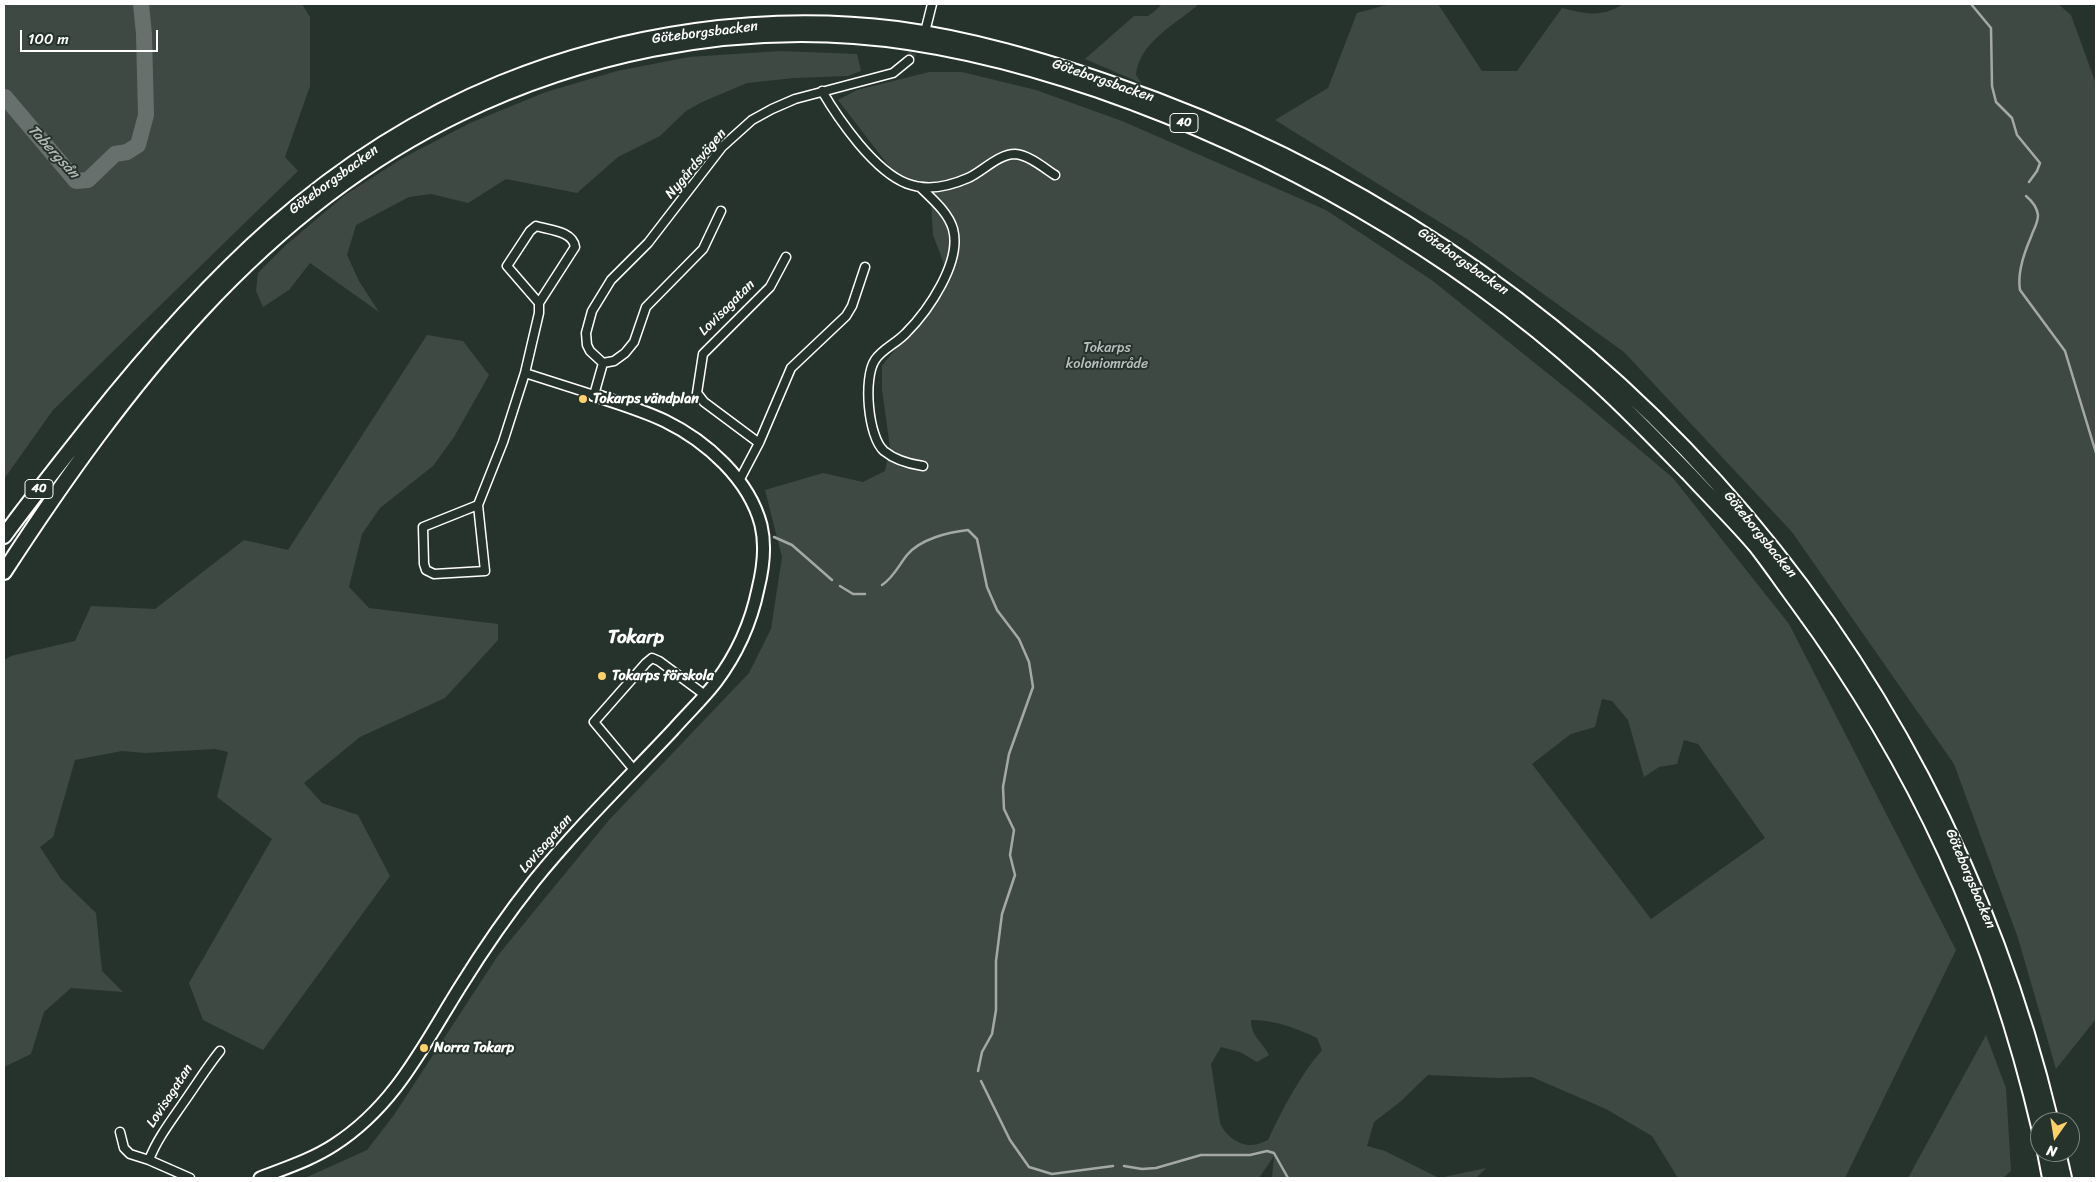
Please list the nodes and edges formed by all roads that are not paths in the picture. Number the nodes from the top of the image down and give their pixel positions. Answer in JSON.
{"nodes":[{"id":1,"x":932,"y":4,"type":"edge"},
{"id":2,"x":926,"y":28,"type":"dead end"},
{"id":3,"x":909,"y":60,"type":"tunnel mouth"},
{"id":4,"x":822,"y":91,"type":"junction"},
{"id":5,"x":1055,"y":175,"type":"dead end"},
{"id":6,"x":920,"y":187,"type":"junction"},
{"id":7,"x":721,"y":211,"type":"dead end"},
{"id":8,"x":786,"y":257,"type":"dead end"},
{"id":9,"x":865,"y":267,"type":"dead end"},
{"id":10,"x":539,"y":303,"type":"junction"},
{"id":11,"x":603,"y":364,"type":"junction"},
{"id":12,"x":525,"y":373,"type":"junction"},
{"id":13,"x":594,"y":395,"type":"junction"},
{"id":14,"x":759,"y":443,"type":"junction"},
{"id":15,"x":922,"y":466,"type":"dead end"},
{"id":16,"x":739,"y":481,"type":"junction"},
{"id":17,"x":478,"y":506,"type":"junction"},
{"id":18,"x":6,"y":534,"type":"edge"},
{"id":19,"x":4,"y":572,"type":"edge"},
{"id":20,"x":705,"y":695,"type":"junction"},
{"id":21,"x":635,"y":771,"type":"junction"},
{"id":22,"x":220,"y":1051,"type":"dead end"},
{"id":23,"x":2035,"y":1112,"type":"edge"},
{"id":24,"x":2048,"y":1112,"type":"edge"},
{"id":25,"x":120,"y":1132,"type":"dead end"},
{"id":26,"x":149,"y":1160,"type":"junction"},
{"id":27,"x":2047,"y":1162,"type":"edge"},
{"id":28,"x":2060,"y":1162,"type":"edge"},
{"id":29,"x":190,"y":1178,"type":"edge"},
{"id":30,"x":260,"y":1178,"type":"edge"},
{"id":31,"x":2050,"y":1178,"type":"edge"},
{"id":32,"x":2064,"y":1178,"type":"edge"}],
"edges":[{"from":1,"to":2,"type":"street"},
{"from":3,"to":4,"type":"street","name":"Nygårdsvägen"},
{"from":4,"to":6,"type":"street"},
{"from":4,"to":11,"type":"street","name":"Nygårdsvägen"},
{"from":5,"to":6,"type":"street"},
{"from":6,"to":15,"type":"street"},
{"from":7,"to":11,"type":"street"},
{"from":8,"to":14,"type":"street","name":"Lovisagatan"},
{"from":9,"to":14,"type":"street"},
{"from":10,"to":10,"type":"street"},
{"from":10,"to":12,"type":"street"},
{"from":11,"to":13,"type":"street"},
{"from":12,"to":13,"type":"street","name":"Lovisagatan"},
{"from":12,"to":17,"type":"street"},
{"from":13,"to":16,"type":"street","name":"Lovisagatan"},
{"from":14,"to":16,"type":"street"},
{"from":16,"to":20,"type":"street","name":"Lovisagatan"},
{"from":17,"to":17,"type":"street"},
{"from":18,"to":24,"type":"highway","name":"Göteborgsbacken","number":"40"},
{"from":19,"to":23,"type":"highway","name":"Göteborgsbacken","number":"40"},
{"from":20,"to":21,"type":"street","name":"Lovisagatan"},
{"from":20,"to":21,"type":"street"},
{"from":21,"to":30,"type":"street","name":"Lovisagatan"},
{"from":22,"to":26,"type":"street","name":"Lovisagatan"},
{"from":25,"to":26,"type":"street"},
{"from":26,"to":29,"type":"street"},
{"from":27,"to":31,"type":"highway"},
{"from":28,"to":32,"type":"highway"}]}
